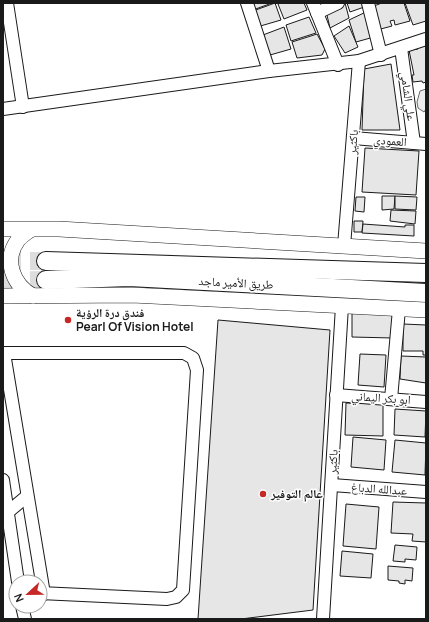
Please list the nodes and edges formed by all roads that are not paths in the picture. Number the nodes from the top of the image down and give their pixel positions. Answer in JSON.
{"nodes":[{"id":1,"x":7,"y":3,"type":"edge"},
{"id":2,"x":247,"y":3,"type":"edge"},
{"id":3,"x":338,"y":3,"type":"edge"},
{"id":4,"x":368,"y":3,"type":"edge"},
{"id":5,"x":315,"y":8,"type":"edge"},
{"id":6,"x":426,"y":39,"type":"edge"},
{"id":7,"x":401,"y":48,"type":"junction"},
{"id":8,"x":381,"y":55,"type":"junction"},
{"id":9,"x":359,"y":61,"type":"junction"},
{"id":10,"x":338,"y":65,"type":"junction"},
{"id":11,"x":269,"y":72,"type":"junction"},
{"id":12,"x":23,"y":107,"type":"junction"},
{"id":13,"x":3,"y":109,"type":"edge"},
{"id":14,"x":353,"y":138,"type":"junction"},
{"id":15,"x":420,"y":143,"type":"edge"},
{"id":16,"x":3,"y":229,"type":"edge"},
{"id":17,"x":30,"y":230,"type":"junction"},
{"id":18,"x":3,"y":239,"type":"edge"},
{"id":19,"x":344,"y":246,"type":"junction"},
{"id":20,"x":426,"y":250,"type":"edge"},
{"id":21,"x":46,"y":261,"type":"tunnel mouth"},
{"id":22,"x":426,"y":273,"type":"edge"},
{"id":23,"x":46,"y":280,"type":"tunnel mouth"},
{"id":24,"x":426,"y":293,"type":"edge"},
{"id":25,"x":4,"y":296,"type":"edge"},
{"id":26,"x":33,"y":296,"type":"junction"},
{"id":27,"x":342,"y":306,"type":"junction"},
{"id":28,"x":399,"y":309,"type":"junction"},
{"id":29,"x":426,"y":310,"type":"edge"},
{"id":30,"x":3,"y":353,"type":"edge"},
{"id":31,"x":336,"y":395,"type":"junction"},
{"id":32,"x":391,"y":399,"type":"junction"},
{"id":33,"x":426,"y":402,"type":"edge"},
{"id":34,"x":7,"y":404,"type":"edge"},
{"id":35,"x":3,"y":480,"type":"edge"},
{"id":36,"x":332,"y":485,"type":"junction"},
{"id":37,"x":426,"y":492,"type":"edge"},
{"id":38,"x":28,"y":496,"type":"junction"},
{"id":39,"x":8,"y":512,"type":"junction"},
{"id":40,"x":17,"y":574,"type":"edge"},
{"id":41,"x":39,"y":574,"type":"edge"},
{"id":42,"x":48,"y":593,"type":"edge"},
{"id":43,"x":323,"y":619,"type":"edge"}],
"edges":[{"from":1,"to":12,"type":"street"},
{"from":2,"to":11,"type":"street"},
{"from":3,"to":5,"type":"street"},
{"from":4,"to":8,"type":"street"},
{"from":5,"to":10,"type":"street"},
{"from":6,"to":7,"type":"street"},
{"from":7,"to":8,"type":"street"},
{"from":7,"to":15,"type":"street","name":"علي الشامي"},
{"from":8,"to":9,"type":"street"},
{"from":9,"to":10,"type":"street"},
{"from":9,"to":14,"type":"street","name":"باكثير"},
{"from":10,"to":11,"type":"street"},
{"from":11,"to":12,"type":"street"},
{"from":12,"to":13,"type":"street"},
{"from":14,"to":15,"type":"street","name":"العمودي"},
{"from":14,"to":19,"type":"street","name":"باكثير"},
{"from":16,"to":17,"type":"main road"},
{"from":17,"to":18,"type":"main road"},
{"from":17,"to":19,"type":"main road"},
{"from":17,"to":26,"type":"main road"},
{"from":19,"to":20,"type":"main road"},
{"from":21,"to":22,"type":"highway","name":"طريق الأمير ماجد"},
{"from":23,"to":24,"type":"highway","name":"طريق الأمير ماجد"},
{"from":25,"to":26,"type":"main road"},
{"from":26,"to":27,"type":"main road"},
{"from":27,"to":28,"type":"main road"},
{"from":27,"to":31,"type":"street","name":"باكثير"},
{"from":28,"to":29,"type":"main road"},
{"from":28,"to":32,"type":"street"},
{"from":30,"to":34,"type":"street"},
{"from":30,"to":42,"type":"street"},
{"from":31,"to":32,"type":"street","name":"ابو بكر اليماني"},
{"from":31,"to":36,"type":"street","name":"باكثير"},
{"from":32,"to":33,"type":"street","name":"ابو بكر اليماني"},
{"from":34,"to":38,"type":"street"},
{"from":35,"to":39,"type":"street"},
{"from":36,"to":37,"type":"street","name":"عبدالله الدباغ"},
{"from":36,"to":43,"type":"street","name":"باكثير"},
{"from":38,"to":39,"type":"street"},
{"from":38,"to":41,"type":"street"},
{"from":39,"to":40,"type":"street"}]}
